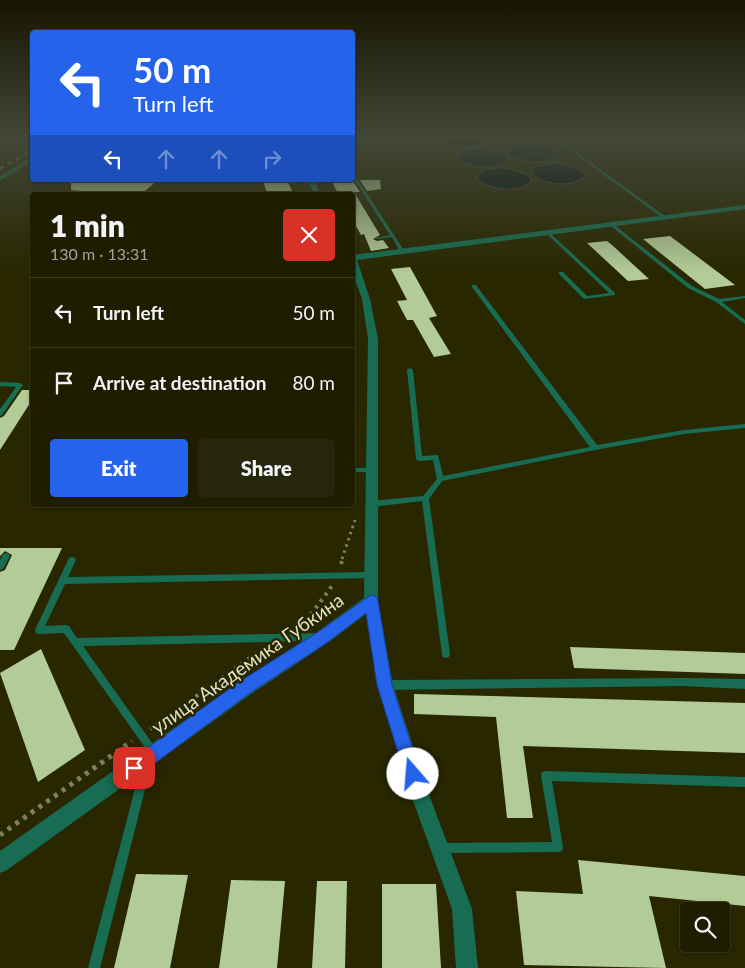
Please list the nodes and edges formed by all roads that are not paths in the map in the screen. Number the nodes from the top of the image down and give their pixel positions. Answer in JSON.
{"nodes":[{"id":1,"x":359,"y":182,"type":"edge"},
{"id":2,"x":615,"y":182,"type":"edge"},
{"id":3,"x":745,"y":207,"type":"edge"},
{"id":4,"x":665,"y":218,"type":"junction"},
{"id":5,"x":612,"y":225,"type":"junction"},
{"id":6,"x":548,"y":233,"type":"junction"},
{"id":7,"x":393,"y":236,"type":"junction"},
{"id":8,"x":377,"y":238,"type":"dead end"},
{"id":9,"x":403,"y":252,"type":"junction"},
{"id":10,"x":355,"y":257,"type":"edge"},
{"id":11,"x":355,"y":263,"type":"edge"},
{"id":12,"x":561,"y":273,"type":"dead end"},
{"id":13,"x":474,"y":286,"type":"dead end"},
{"id":14,"x":745,"y":297,"type":"edge"},
{"id":15,"x":718,"y":301,"type":"junction"},
{"id":16,"x":745,"y":322,"type":"edge"},
{"id":17,"x":410,"y":370,"type":"dead end"},
{"id":18,"x":0,"y":384,"type":"edge"},
{"id":19,"x":0,"y":414,"type":"edge"},
{"id":20,"x":745,"y":426,"type":"edge"},
{"id":21,"x":595,"y":448,"type":"junction"},
{"id":22,"x":355,"y":470,"type":"edge"},
{"id":23,"x":372,"y":470,"type":"junction"},
{"id":24,"x":440,"y":479,"type":"junction"},
{"id":25,"x":425,"y":498,"type":"junction"},
{"id":26,"x":372,"y":504,"type":"junction"},
{"id":27,"x":6,"y":556,"type":"dead end"},
{"id":28,"x":72,"y":560,"type":"dead end"},
{"id":29,"x":0,"y":566,"type":"edge"},
{"id":30,"x":371,"y":575,"type":"junction"},
{"id":31,"x":62,"y":582,"type":"junction"},
{"id":32,"x":371,"y":601,"type":"junction"},
{"id":33,"x":323,"y":637,"type":"junction"},
{"id":34,"x":75,"y":642,"type":"junction"},
{"id":35,"x":446,"y":654,"type":"dead end"},
{"id":36,"x":745,"y":684,"type":"edge"},
{"id":37,"x":385,"y":685,"type":"junction"},
{"id":38,"x":152,"y":755,"type":"junction"},
{"id":39,"x":745,"y":782,"type":"edge"},
{"id":40,"x":439,"y":848,"type":"junction"},
{"id":41,"x":0,"y":864,"type":"edge"},
{"id":42,"x":94,"y":968,"type":"edge"},
{"id":43,"x":467,"y":968,"type":"edge"}],
"edges":[{"from":1,"to":7,"type":"lane"},
{"from":2,"to":4,"type":"lane"},
{"from":3,"to":4,"type":"street"},
{"from":4,"to":5,"type":"street"},
{"from":5,"to":6,"type":"street"},
{"from":5,"to":15,"type":"lane"},
{"from":6,"to":9,"type":"street"},
{"from":6,"to":12,"type":"lane"},
{"from":7,"to":8,"type":"lane"},
{"from":7,"to":9,"type":"lane"},
{"from":9,"to":10,"type":"street"},
{"from":11,"to":23,"type":"street"},
{"from":13,"to":21,"type":"lane"},
{"from":14,"to":15,"type":"lane"},
{"from":15,"to":16,"type":"lane"},
{"from":17,"to":24,"type":"lane"},
{"from":18,"to":19,"type":"lane"},
{"from":20,"to":21,"type":"lane"},
{"from":21,"to":24,"type":"lane"},
{"from":22,"to":23,"type":"lane"},
{"from":23,"to":26,"type":"street"},
{"from":24,"to":25,"type":"lane"},
{"from":25,"to":26,"type":"lane"},
{"from":25,"to":35,"type":"lane"},
{"from":26,"to":30,"type":"street"},
{"from":27,"to":29,"type":"lane"},
{"from":28,"to":31,"type":"lane"},
{"from":30,"to":31,"type":"lane"},
{"from":30,"to":32,"type":"street"},
{"from":31,"to":34,"type":"lane"},
{"from":32,"to":33,"type":"street","name":"улица Академика Губкина"},
{"from":32,"to":37,"type":"street"},
{"from":33,"to":34,"type":"lane"},
{"from":33,"to":38,"type":"street","name":"улица Академика Губкина"},
{"from":34,"to":38,"type":"lane"},
{"from":36,"to":37,"type":"lane"},
{"from":37,"to":40,"type":"street"},
{"from":38,"to":41,"type":"street","name":"улица Академика Губкина"},
{"from":38,"to":42,"type":"lane"},
{"from":39,"to":40,"type":"lane"},
{"from":40,"to":43,"type":"street"}]}
